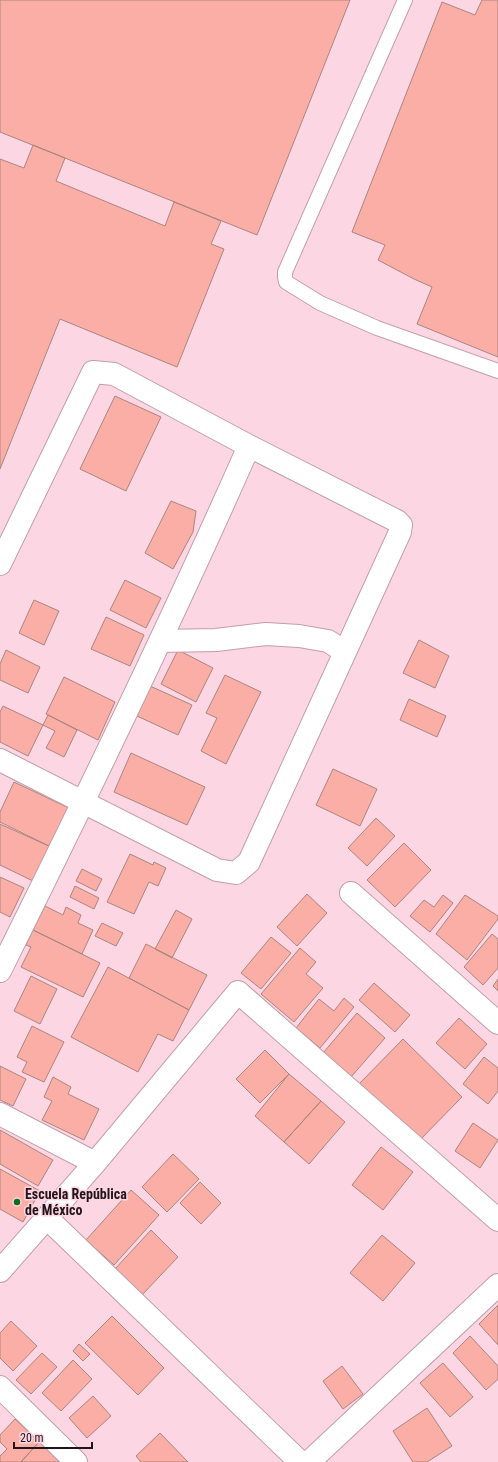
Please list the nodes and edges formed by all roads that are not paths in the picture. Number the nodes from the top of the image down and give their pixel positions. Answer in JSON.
{"nodes":[{"id":1,"x":405,"y":0,"type":"edge"},
{"id":2,"x":498,"y":371,"type":"edge"},
{"id":3,"x":249,"y":446,"type":"junction"},
{"id":4,"x":0,"y":564,"type":"edge"},
{"id":5,"x":160,"y":641,"type":"junction"},
{"id":6,"x":345,"y":652,"type":"junction"},
{"id":7,"x":0,"y":760,"type":"edge"},
{"id":8,"x":84,"y":802,"type":"junction"},
{"id":9,"x":351,"y":893,"type":"dead end"},
{"id":10,"x":0,"y":971,"type":"edge"},
{"id":11,"x":498,"y":1023,"type":"edge"},
{"id":12,"x":0,"y":1114,"type":"edge"},
{"id":13,"x":95,"y":1163,"type":"junction"},
{"id":14,"x":48,"y":1218,"type":"junction"},
{"id":15,"x":498,"y":1220,"type":"edge"},
{"id":16,"x":0,"y":1271,"type":"edge"},
{"id":17,"x":498,"y":1285,"type":"edge"},
{"id":18,"x":0,"y":1387,"type":"edge"},
{"id":19,"x":76,"y":1462,"type":"edge"},
{"id":20,"x":300,"y":1462,"type":"edge"},
{"id":21,"x":309,"y":1462,"type":"edge"}],
"edges":[{"from":1,"to":2,"type":"lane"},
{"from":3,"to":4,"type":"street"},
{"from":3,"to":5,"type":"street"},
{"from":3,"to":6,"type":"street"},
{"from":5,"to":6,"type":"street"},
{"from":5,"to":8,"type":"street"},
{"from":6,"to":8,"type":"street"},
{"from":7,"to":8,"type":"street"},
{"from":8,"to":10,"type":"street"},
{"from":9,"to":11,"type":"street"},
{"from":12,"to":13,"type":"street"},
{"from":13,"to":14,"type":"street"},
{"from":13,"to":15,"type":"street"},
{"from":14,"to":16,"type":"street"},
{"from":14,"to":20,"type":"street"},
{"from":17,"to":21,"type":"street"},
{"from":18,"to":19,"type":"street"}]}
